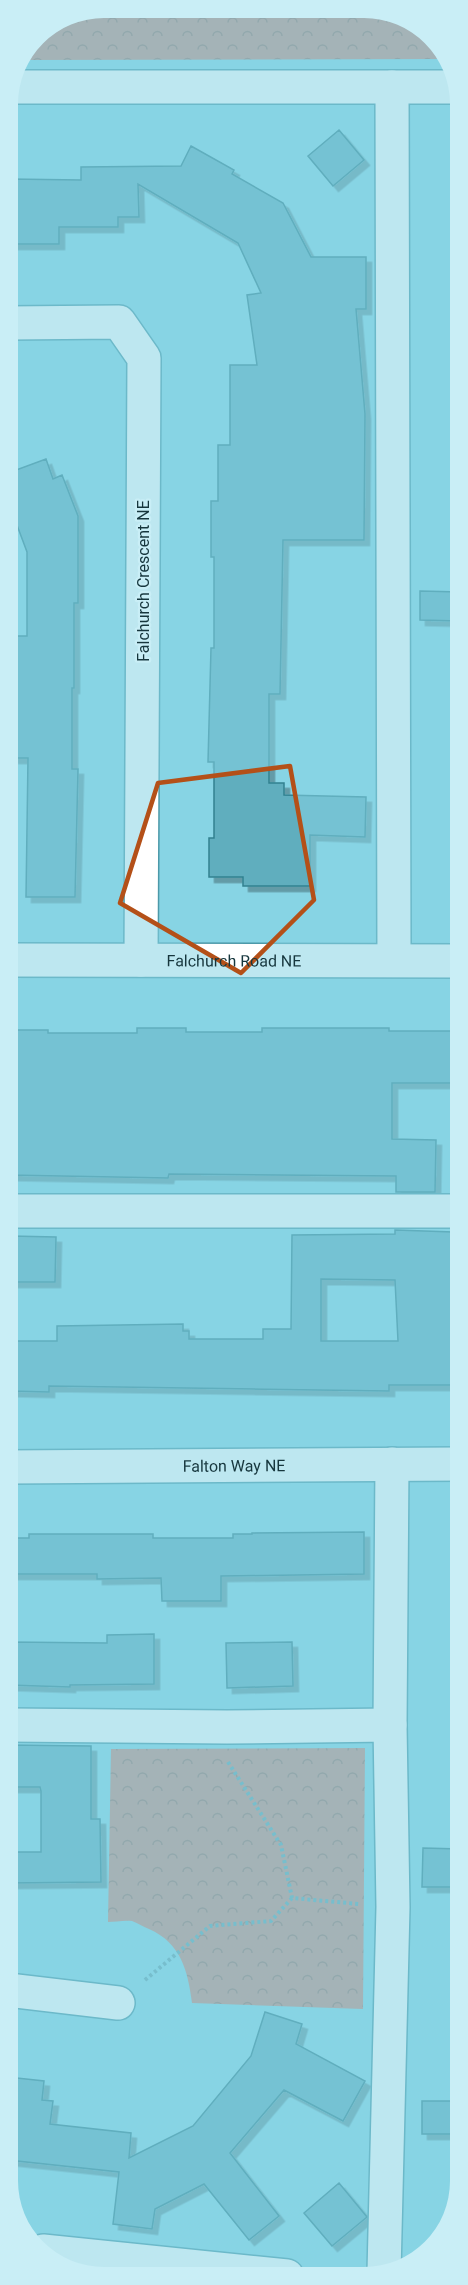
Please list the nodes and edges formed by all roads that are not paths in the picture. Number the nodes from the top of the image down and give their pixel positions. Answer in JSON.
{"nodes":[{"id":1,"x":20,"y":87,"type":"edge"},
{"id":2,"x":392,"y":87,"type":"junction"},
{"id":3,"x":448,"y":87,"type":"edge"},
{"id":4,"x":18,"y":323,"type":"edge"},
{"id":5,"x":18,"y":960,"type":"edge"},
{"id":6,"x":141,"y":960,"type":"junction"},
{"id":7,"x":394,"y":960,"type":"junction"},
{"id":8,"x":450,"y":961,"type":"edge"},
{"id":9,"x":18,"y":1211,"type":"edge"},
{"id":10,"x":450,"y":1211,"type":"edge"},
{"id":11,"x":392,"y":1464,"type":"junction"},
{"id":12,"x":450,"y":1464,"type":"edge"},
{"id":13,"x":18,"y":1467,"type":"edge"},
{"id":14,"x":18,"y":1725,"type":"edge"},
{"id":15,"x":390,"y":1725,"type":"junction"},
{"id":16,"x":18,"y":1991,"type":"edge"},
{"id":17,"x":118,"y":2003,"type":"road end"},
{"id":18,"x":57,"y":2252,"type":"edge"},
{"id":19,"x":384,"y":2264,"type":"edge"},
{"id":20,"x":199,"y":2267,"type":"edge"}],
"edges":[{"from":1,"to":2,"type":"street"},
{"from":2,"to":3,"type":"street"},
{"from":2,"to":7,"type":"street"},
{"from":4,"to":6,"type":"street","name":"Falchurch Crescent NE"},
{"from":5,"to":6,"type":"street","name":"Falchurch Road NE"},
{"from":6,"to":7,"type":"street","name":"Falchurch Road NE"},
{"from":7,"to":8,"type":"street","name":"Falchurch Road NE"},
{"from":9,"to":10,"type":"street"},
{"from":11,"to":12,"type":"street","name":"Falton Way NE"},
{"from":11,"to":13,"type":"street","name":"Falton Way NE"},
{"from":11,"to":15,"type":"street"},
{"from":14,"to":15,"type":"street"},
{"from":15,"to":19,"type":"street"},
{"from":16,"to":17,"type":"street"},
{"from":18,"to":20,"type":"street"}]}
